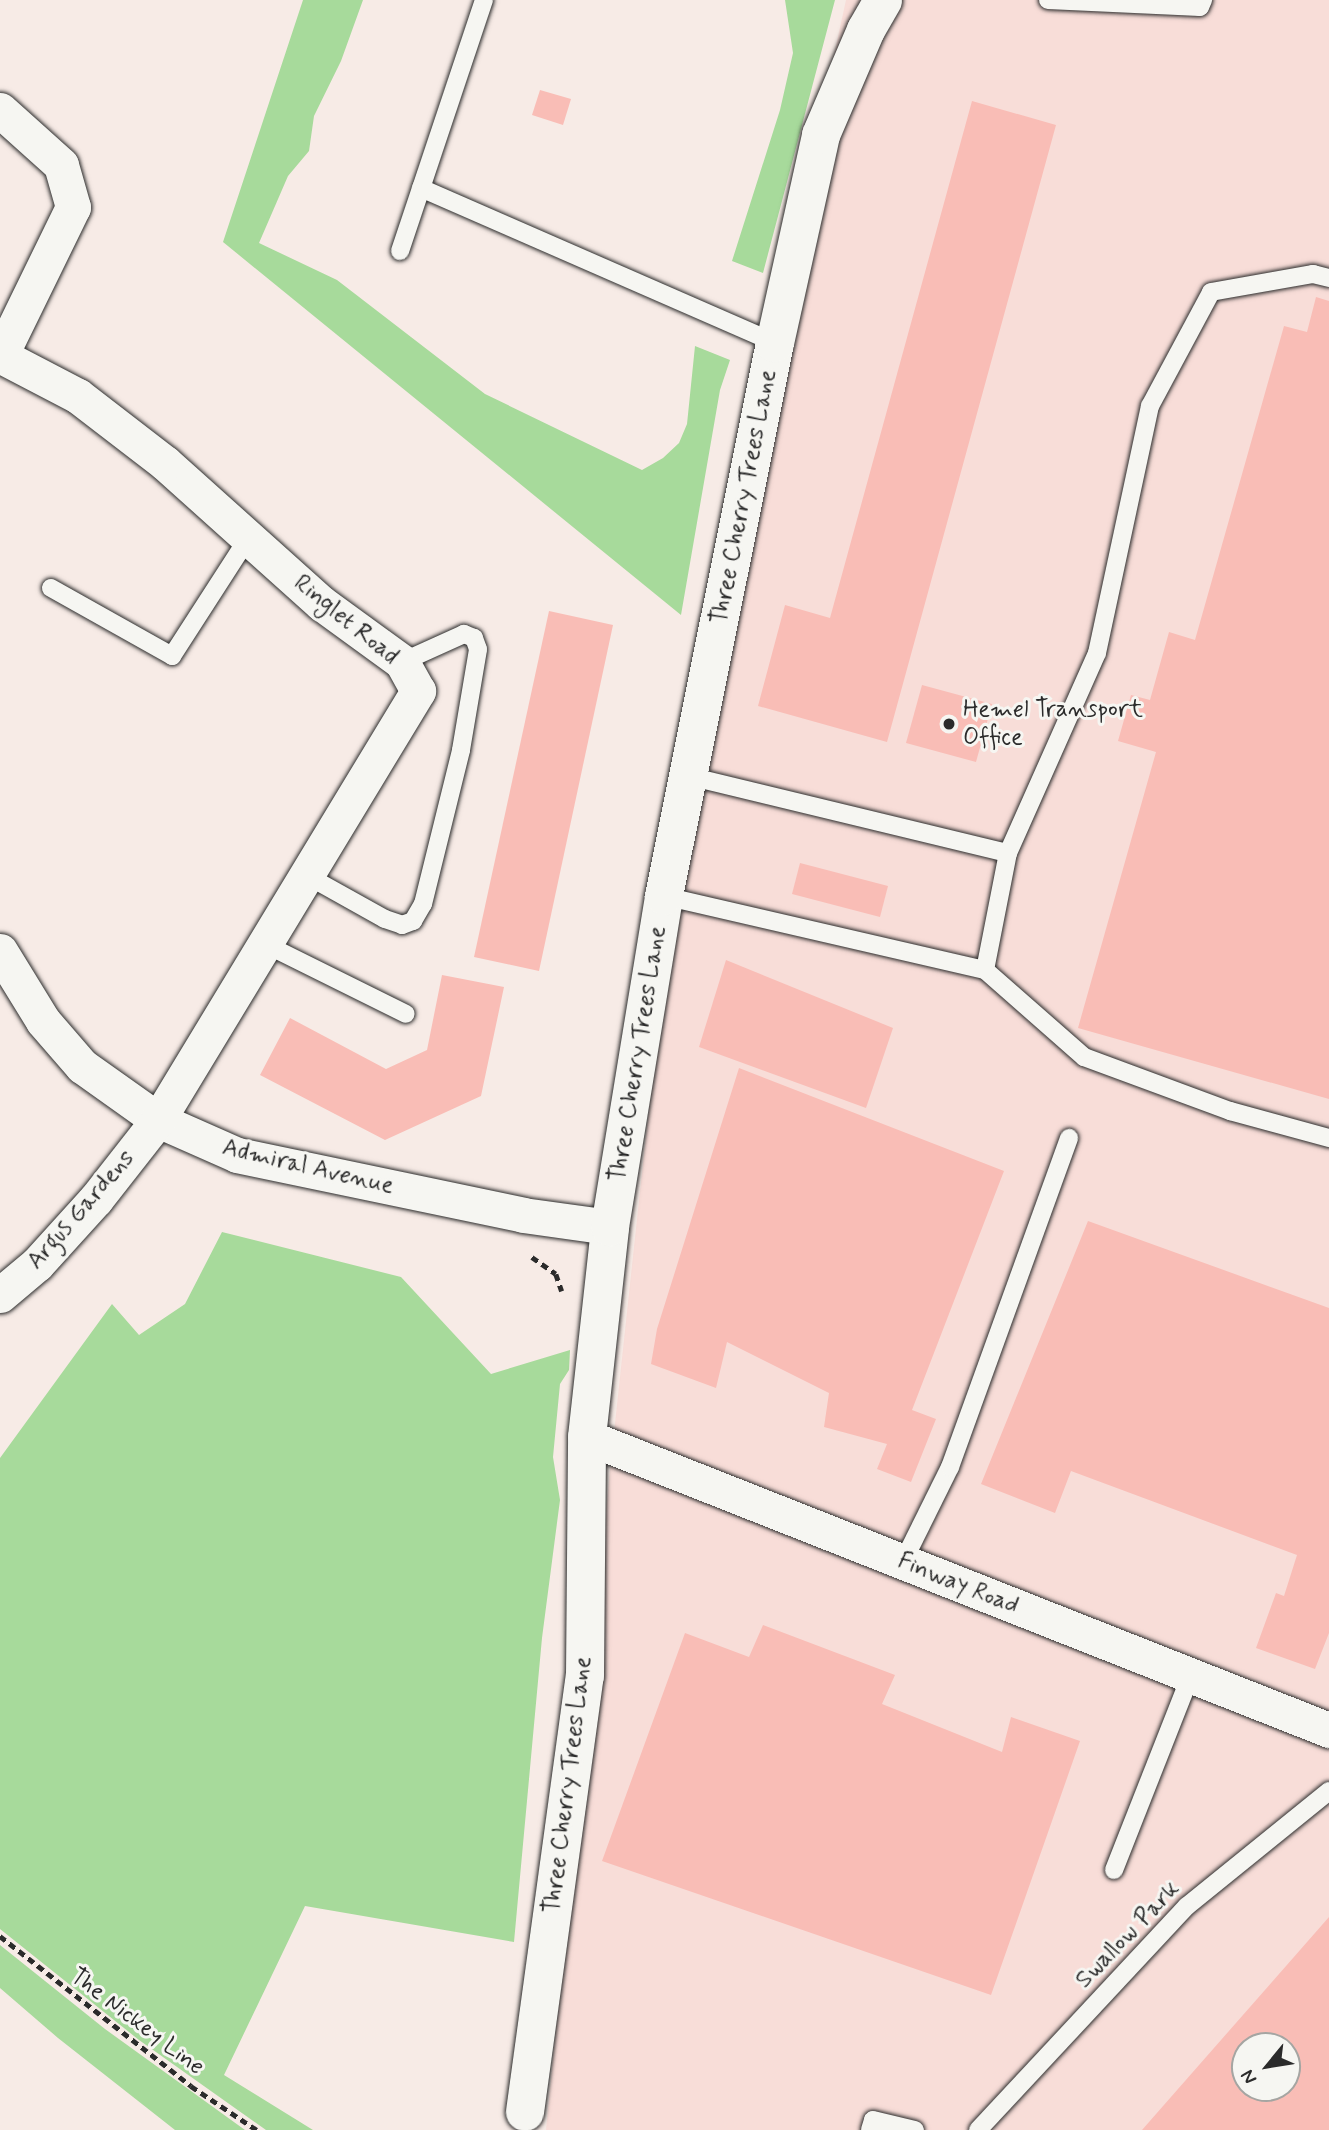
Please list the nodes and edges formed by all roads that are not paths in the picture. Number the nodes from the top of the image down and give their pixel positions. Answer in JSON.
{"nodes":[{"id":1,"x":484,"y":0,"type":"edge"},
{"id":2,"x":883,"y":0,"type":"edge"},
{"id":3,"x":1048,"y":0,"type":"edge"},
{"id":4,"x":1203,"y":0,"type":"edge"},
{"id":5,"x":0,"y":110,"type":"edge"},
{"id":6,"x":421,"y":188,"type":"junction"},
{"id":7,"x":400,"y":251,"type":"dead end"},
{"id":8,"x":1329,"y":278,"type":"edge"},
{"id":9,"x":775,"y":343,"type":"junction"},
{"id":10,"x":0,"y":357,"type":"edge"},
{"id":11,"x":248,"y":538,"type":"junction"},
{"id":12,"x":51,"y":588,"type":"dead end"},
{"id":13,"x":402,"y":662,"type":"junction"},
{"id":14,"x":689,"y":776,"type":"junction"},
{"id":15,"x":1008,"y":853,"type":"junction"},
{"id":16,"x":306,"y":875,"type":"junction"},
{"id":17,"x":664,"y":896,"type":"junction"},
{"id":18,"x":265,"y":944,"type":"junction"},
{"id":19,"x":0,"y":951,"type":"edge"},
{"id":20,"x":985,"y":970,"type":"junction"},
{"id":21,"x":406,"y":1014,"type":"dead end"},
{"id":22,"x":158,"y":1120,"type":"junction"},
{"id":23,"x":1069,"y":1138,"type":"dead end"},
{"id":24,"x":1329,"y":1138,"type":"edge"},
{"id":25,"x":610,"y":1227,"type":"junction"},
{"id":26,"x":0,"y":1295,"type":"edge"},
{"id":27,"x":587,"y":1437,"type":"junction"},
{"id":28,"x":903,"y":1562,"type":"junction"},
{"id":29,"x":1191,"y":1675,"type":"junction"},
{"id":30,"x":1329,"y":1730,"type":"edge"},
{"id":31,"x":1329,"y":1791,"type":"edge"},
{"id":32,"x":1114,"y":1870,"type":"dead end"},
{"id":33,"x":519,"y":2121,"type":"edge"},
{"id":34,"x":870,"y":2130,"type":"edge"},
{"id":35,"x":915,"y":2130,"type":"edge"},
{"id":36,"x":978,"y":2130,"type":"edge"}],
"edges":[{"from":1,"to":6,"type":"lane"},
{"from":2,"to":9,"type":"street","name":"Three Cherry Trees Lane"},
{"from":3,"to":4,"type":"lane"},
{"from":5,"to":10,"type":"street"},
{"from":6,"to":7,"type":"lane"},
{"from":6,"to":9,"type":"lane"},
{"from":8,"to":15,"type":"lane"},
{"from":9,"to":14,"type":"street","name":"Three Cherry Trees Lane"},
{"from":10,"to":11,"type":"street","name":"Ringlet Road"},
{"from":11,"to":12,"type":"lane"},
{"from":11,"to":13,"type":"street","name":"Ringlet Road"},
{"from":13,"to":16,"type":"street","name":"Ringlet Road"},
{"from":13,"to":16,"type":"lane"},
{"from":14,"to":15,"type":"lane"},
{"from":14,"to":17,"type":"street","name":"Three Cherry Trees Lane"},
{"from":15,"to":20,"type":"lane"},
{"from":16,"to":18,"type":"street","name":"Ringlet Road"},
{"from":17,"to":20,"type":"lane"},
{"from":17,"to":25,"type":"street","name":"Three Cherry Trees Lane"},
{"from":18,"to":21,"type":"lane"},
{"from":18,"to":22,"type":"street","name":"Ringlet Road"},
{"from":19,"to":22,"type":"street","name":"Admiral Avenue"},
{"from":20,"to":24,"type":"lane"},
{"from":22,"to":25,"type":"street","name":"Admiral Avenue"},
{"from":22,"to":26,"type":"street","name":"Argus Gardens"},
{"from":23,"to":28,"type":"lane"},
{"from":25,"to":27,"type":"street","name":"Three Cherry Trees Lane"},
{"from":27,"to":28,"type":"street","name":"Finway Road"},
{"from":27,"to":33,"type":"street","name":"Three Cherry Trees Lane"},
{"from":28,"to":29,"type":"street","name":"Finway Road"},
{"from":29,"to":30,"type":"street","name":"Finway Road"},
{"from":29,"to":32,"type":"lane"},
{"from":31,"to":36,"type":"lane","name":"Swallow Park"},
{"from":34,"to":35,"type":"lane"}]}
